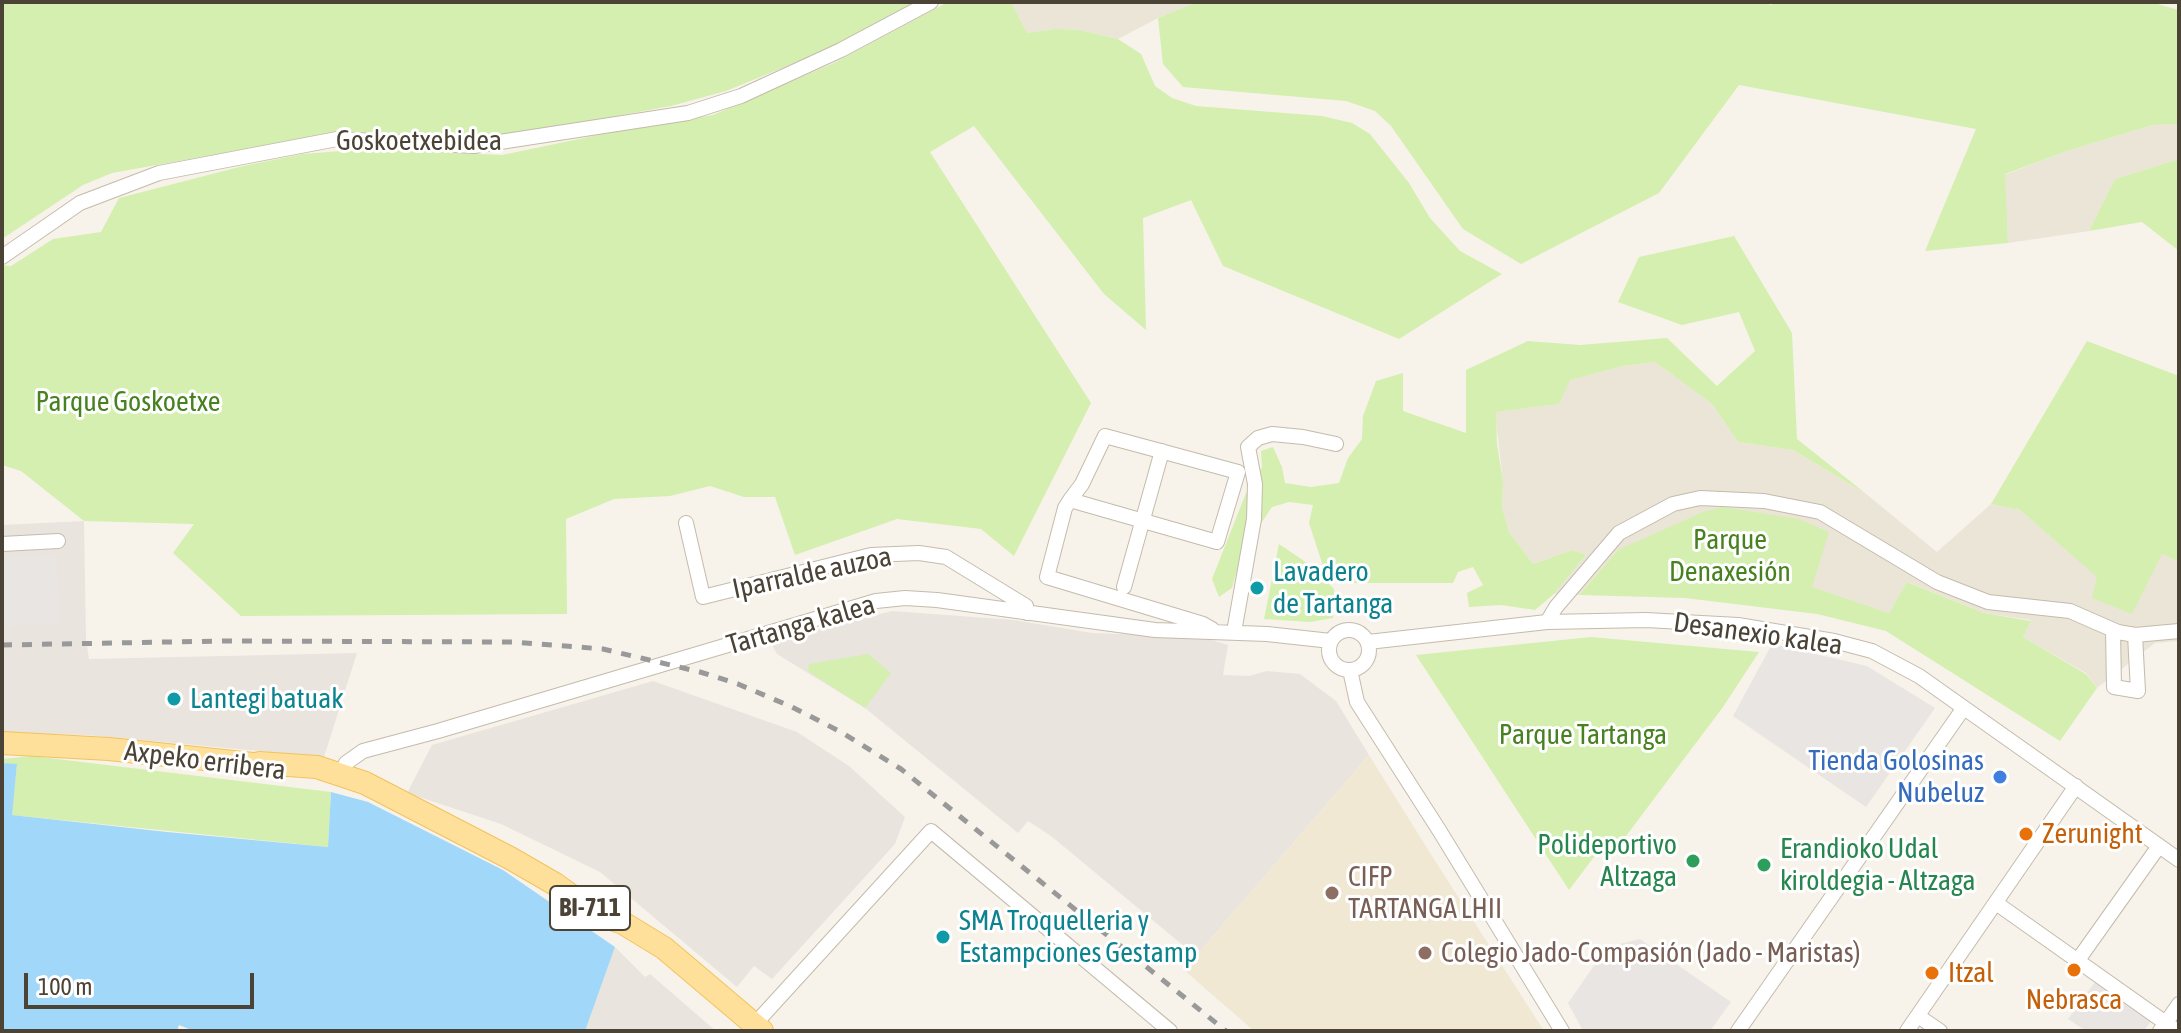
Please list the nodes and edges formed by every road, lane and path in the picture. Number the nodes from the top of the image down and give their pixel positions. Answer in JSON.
{"nodes":[{"id":1,"x":931,"y":2,"type":"edge"},
{"id":2,"x":2,"y":257,"type":"edge"},
{"id":3,"x":1336,"y":444,"type":"dead end"},
{"id":4,"x":1162,"y":451,"type":"junction"},
{"id":5,"x":1070,"y":500,"type":"junction"},
{"id":6,"x":1142,"y":520,"type":"junction"},
{"id":7,"x":686,"y":523,"type":"dead end"},
{"id":8,"x":58,"y":541,"type":"dead end"},
{"id":9,"x":2,"y":544,"type":"edge"},
{"id":10,"x":1124,"y":587,"type":"dead end"},
{"id":11,"x":1027,"y":613,"type":"junction"},
{"id":12,"x":1547,"y":622,"type":"junction"},
{"id":13,"x":2113,"y":630,"type":"junction"},
{"id":14,"x":2179,"y":631,"type":"edge"},
{"id":15,"x":1215,"y":632,"type":"junction"},
{"id":16,"x":1234,"y":632,"type":"junction"},
{"id":17,"x":2135,"y":635,"type":"junction"},
{"id":18,"x":1331,"y":641,"type":"junction"},
{"id":19,"x":1368,"y":642,"type":"junction"},
{"id":20,"x":1350,"y":670,"type":"junction"},
{"id":21,"x":1963,"y":709,"type":"junction"},
{"id":22,"x":2,"y":743,"type":"edge"},
{"id":23,"x":259,"y":763,"type":"junction"},
{"id":24,"x":340,"y":774,"type":"junction"},
{"id":25,"x":2076,"y":786,"type":"junction"},
{"id":26,"x":404,"y":805,"type":"junction"},
{"id":27,"x":2159,"y":846,"type":"junction"},
{"id":28,"x":2179,"y":860,"type":"edge"},
{"id":29,"x":1996,"y":903,"type":"junction"},
{"id":30,"x":2078,"y":960,"type":"junction"},
{"id":31,"x":2179,"y":1004,"type":"edge"},
{"id":32,"x":1918,"y":1016,"type":"junction"},
{"id":33,"x":758,"y":1028,"type":"edge"},
{"id":34,"x":2167,"y":1028,"type":"edge"},
{"id":35,"x":1170,"y":1031,"type":"edge"},
{"id":36,"x":1562,"y":1031,"type":"edge"},
{"id":37,"x":1738,"y":1031,"type":"edge"},
{"id":38,"x":1907,"y":1031,"type":"edge"},
{"id":39,"x":1940,"y":1031,"type":"edge"}],
"edges":[{"from":1,"to":2,"type":"street","name":"Goskoetxebidea"},
{"from":3,"to":16,"type":"street"},
{"from":4,"to":5,"type":"street"},
{"from":4,"to":6,"type":"street"},
{"from":4,"to":6,"type":"street"},
{"from":5,"to":6,"type":"street"},
{"from":5,"to":15,"type":"street"},
{"from":6,"to":10,"type":"street"},
{"from":7,"to":11,"type":"street","name":"Iparralde auzoa"},
{"from":8,"to":9,"type":"street"},
{"from":11,"to":15,"type":"street","name":"Tartanga kalea"},
{"from":11,"to":24,"type":"street","name":"Tartanga kalea"},
{"from":12,"to":13,"type":"street"},
{"from":12,"to":19,"type":"street","name":"Desanexio kalea"},
{"from":12,"to":21,"type":"street","name":"Desanexio kalea"},
{"from":13,"to":17,"type":"street"},
{"from":13,"to":17,"type":"street"},
{"from":14,"to":17,"type":"street"},
{"from":15,"to":16,"type":"street","name":"Tartanga kalea"},
{"from":16,"to":18,"type":"street","name":"Tartanga kalea"},
{"from":18,"to":19,"type":"street"},
{"from":18,"to":20,"type":"street"},
{"from":19,"to":20,"type":"street"},
{"from":20,"to":36,"type":"street"},
{"from":21,"to":25,"type":"street","name":"Desanexio kalea"},
{"from":21,"to":37,"type":"street"},
{"from":22,"to":23,"type":"main road","name":"Axpeko erribera","number":"BI-711"},
{"from":23,"to":24,"type":"main road","number":"BI-711"},
{"from":23,"to":26,"type":"main road","name":"Axpeko erribera","number":"BI-711"},
{"from":24,"to":26,"type":"main road","number":"BI-711"},
{"from":25,"to":27,"type":"street","name":"Desanexio kalea"},
{"from":25,"to":29,"type":"street"},
{"from":26,"to":33,"type":"main road","number":"BI-711"},
{"from":27,"to":28,"type":"street","name":"Desanexio kalea"},
{"from":27,"to":30,"type":"street"},
{"from":29,"to":30,"type":"street"},
{"from":29,"to":32,"type":"street"},
{"from":30,"to":34,"type":"street"},
{"from":31,"to":34,"type":"street"},
{"from":32,"to":38,"type":"street"},
{"from":32,"to":39,"type":"street"},
{"from":33,"to":35,"type":"street"}]}
